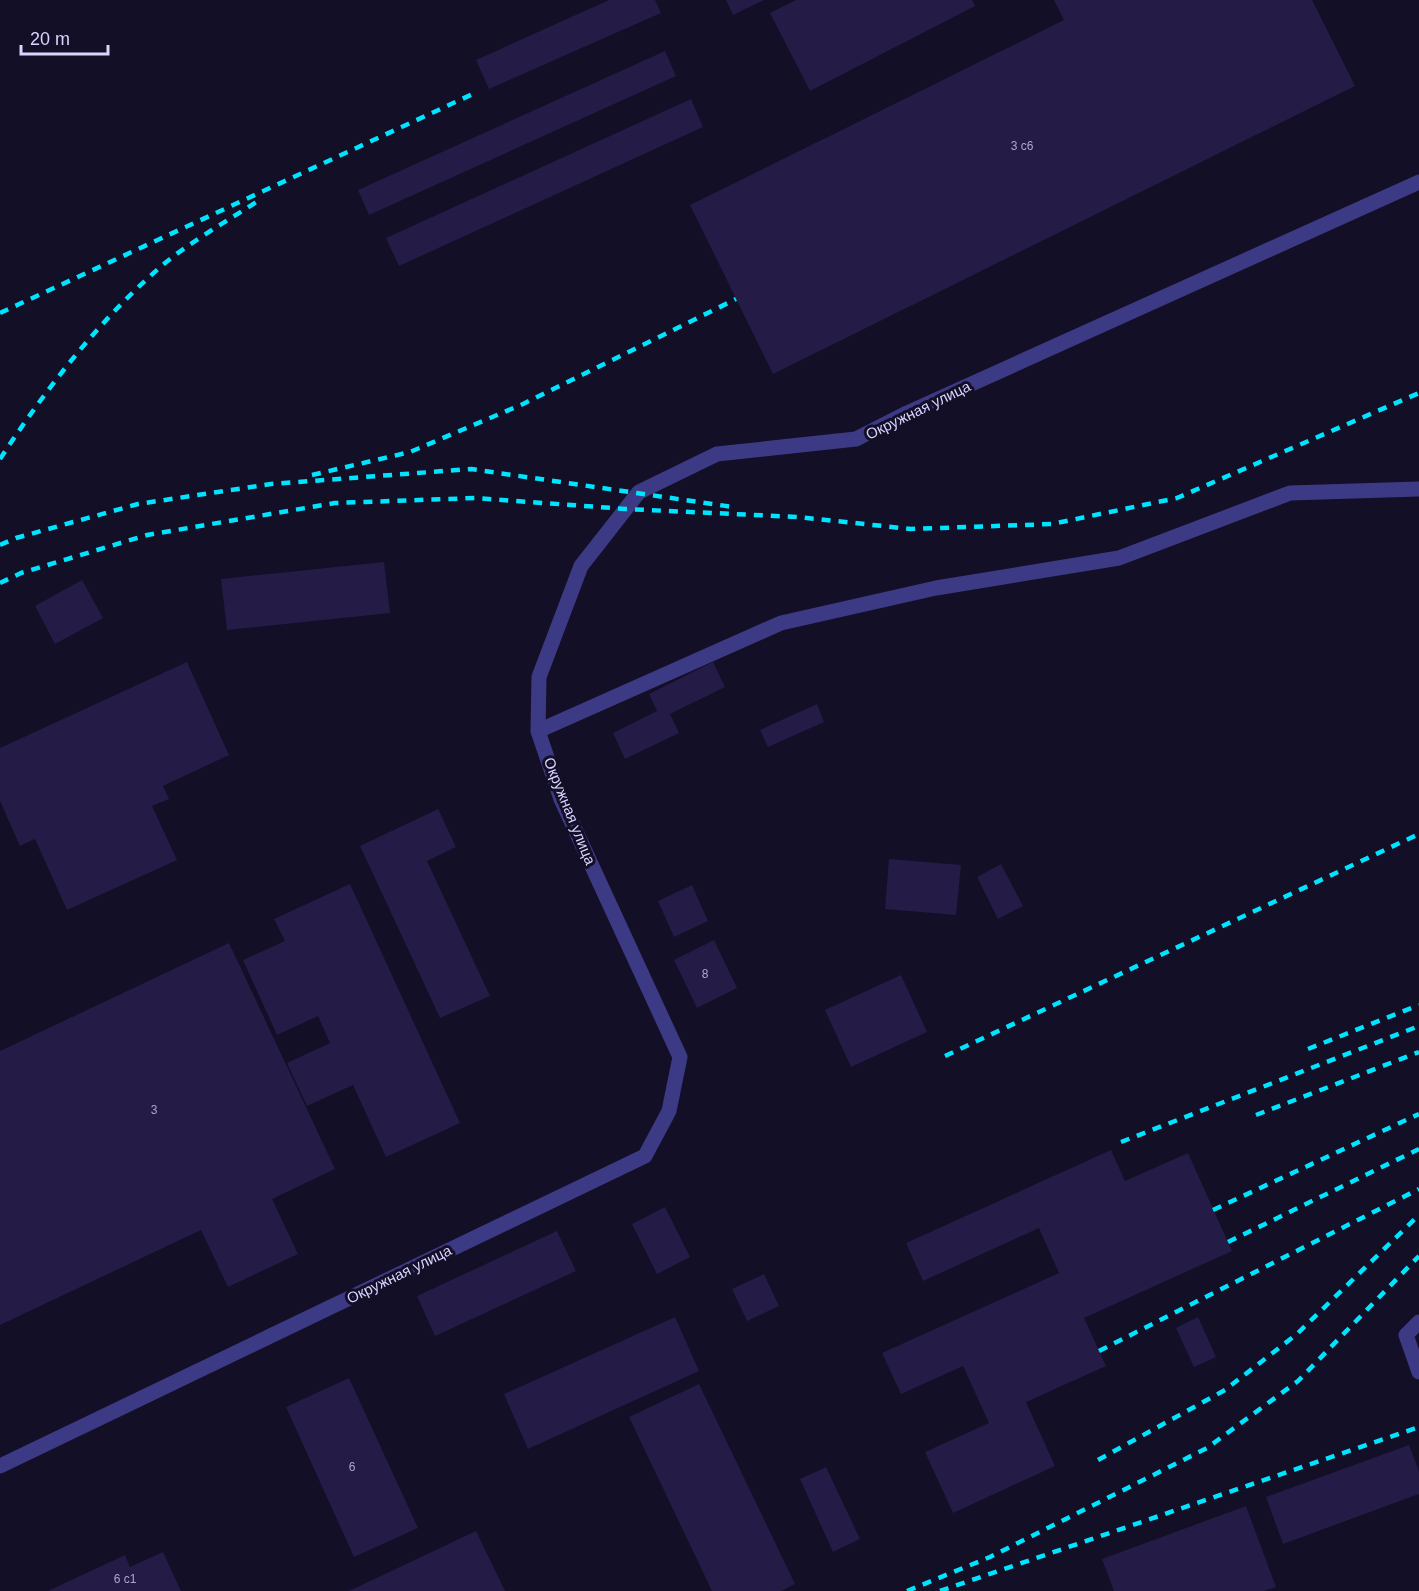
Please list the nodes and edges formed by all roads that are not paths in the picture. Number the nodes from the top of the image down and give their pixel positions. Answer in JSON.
{"nodes":[{"id":1,"x":1419,"y":182,"type":"edge"},
{"id":2,"x":1419,"y":489,"type":"edge"},
{"id":3,"x":538,"y":731,"type":"junction"},
{"id":4,"x":1419,"y":1322,"type":"edge"},
{"id":5,"x":1419,"y":1372,"type":"edge"},
{"id":6,"x":0,"y":1466,"type":"edge"}],
"edges":[{"from":1,"to":3,"type":"street","name":"Окружная улица"},
{"from":2,"to":3,"type":"street"},
{"from":3,"to":6,"type":"street","name":"Окружная улица"},
{"from":4,"to":5,"type":"street"}]}
